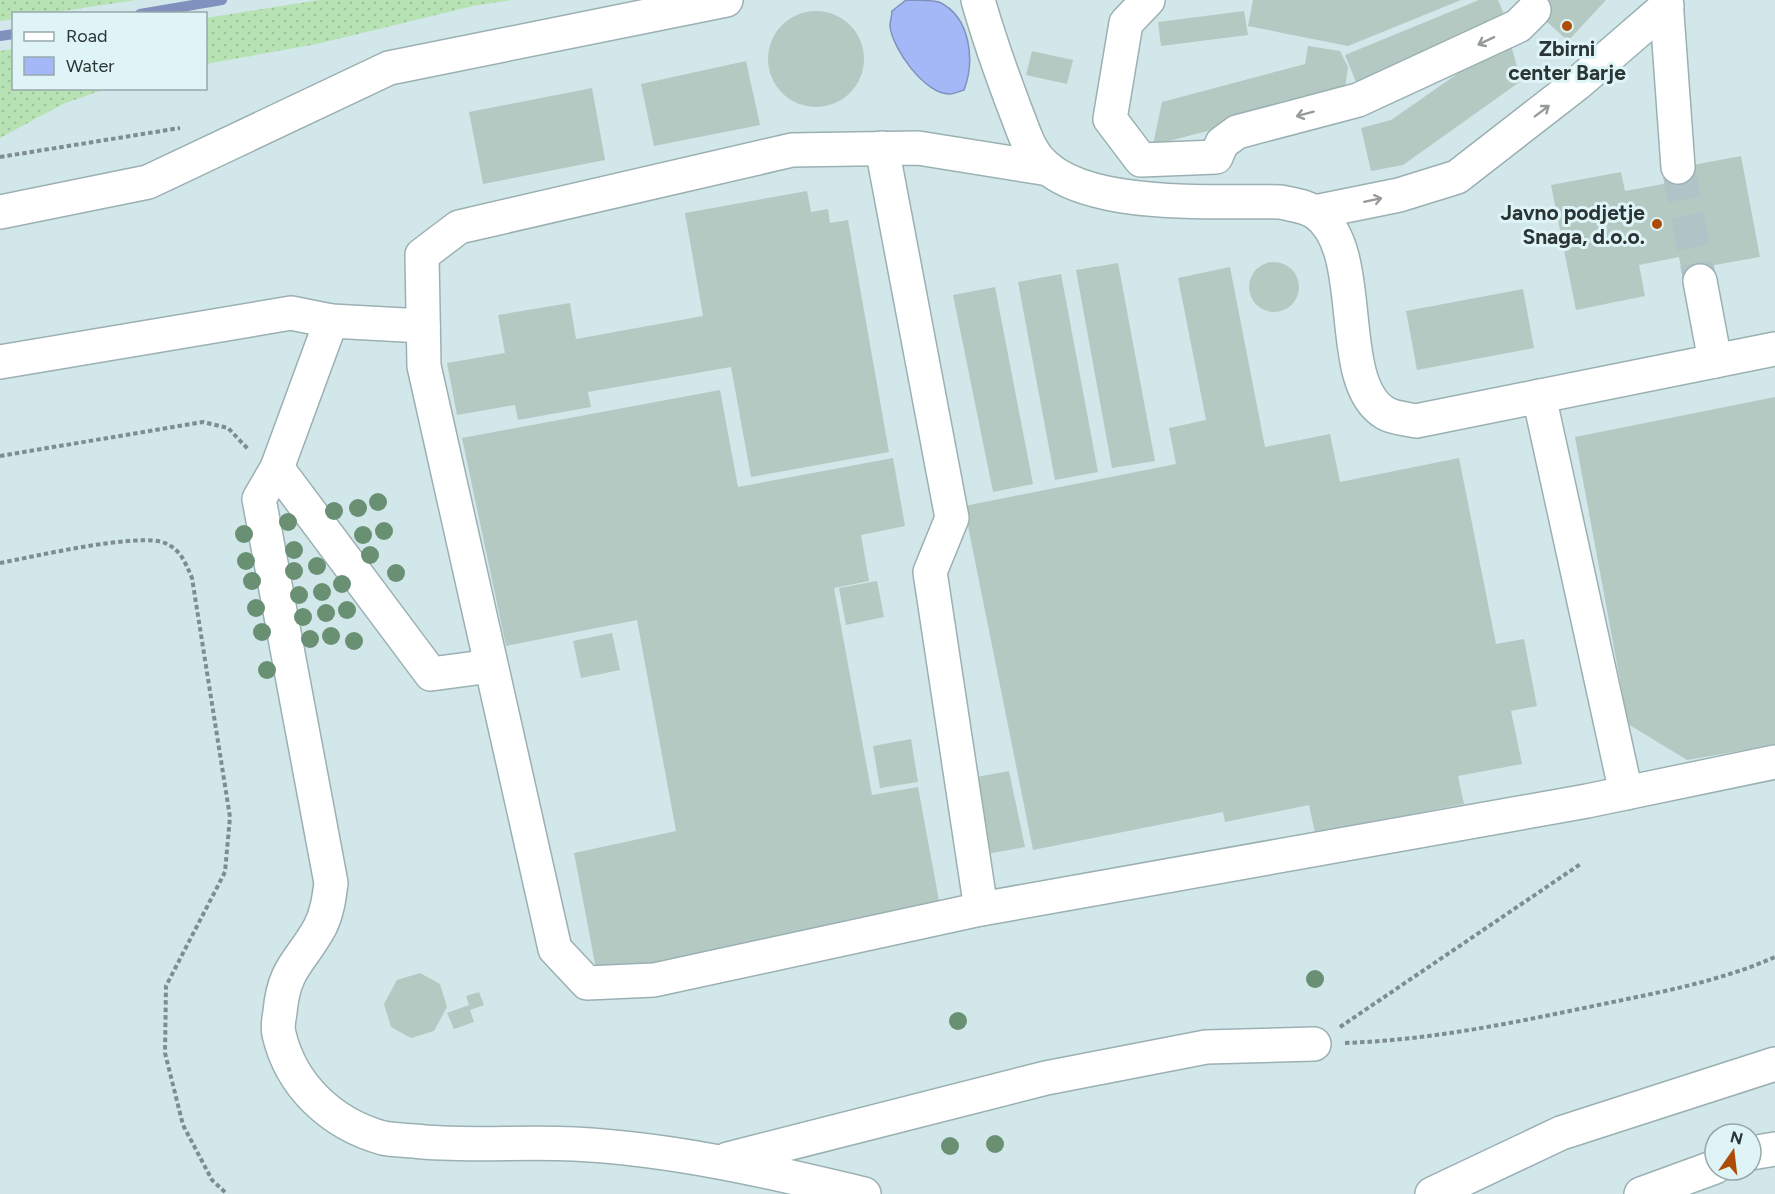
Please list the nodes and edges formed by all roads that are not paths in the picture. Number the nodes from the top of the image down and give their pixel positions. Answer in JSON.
{"nodes":[{"id":1,"x":726,"y":0,"type":"edge"},
{"id":2,"x":978,"y":0,"type":"edge"},
{"id":3,"x":1148,"y":0,"type":"edge"},
{"id":4,"x":1666,"y":3,"type":"edge"},
{"id":5,"x":1534,"y":10,"type":"dead end"},
{"id":6,"x":882,"y":148,"type":"junction"},
{"id":7,"x":1678,"y":167,"type":"tunnel mouth"},
{"id":8,"x":1049,"y":169,"type":"junction"},
{"id":9,"x":0,"y":212,"type":"edge"},
{"id":10,"x":1315,"y":212,"type":"junction"},
{"id":11,"x":1700,"y":281,"type":"tunnel mouth"},
{"id":12,"x":331,"y":321,"type":"junction"},
{"id":13,"x":423,"y":326,"type":"junction"},
{"id":14,"x":1775,"y":349,"type":"edge"},
{"id":15,"x":1715,"y":361,"type":"junction"},
{"id":16,"x":0,"y":362,"type":"edge"},
{"id":17,"x":1539,"y":396,"type":"junction"},
{"id":18,"x":273,"y":476,"type":"junction"},
{"id":19,"x":491,"y":666,"type":"junction"},
{"id":20,"x":1775,"y":762,"type":"edge"},
{"id":21,"x":1626,"y":793,"type":"junction"},
{"id":22,"x":981,"y":909,"type":"junction"},
{"id":23,"x":1314,"y":1044,"type":"road end"},
{"id":24,"x":1775,"y":1064,"type":"edge"},
{"id":25,"x":720,"y":1161,"type":"junction"},
{"id":26,"x":1703,"y":1171,"type":"edge"},
{"id":27,"x":864,"y":1194,"type":"edge"},
{"id":28,"x":1432,"y":1194,"type":"edge"},
{"id":29,"x":1641,"y":1194,"type":"edge"}],
"edges":[{"from":1,"to":9,"type":"lane"},
{"from":2,"to":8,"type":"lane"},
{"from":5,"to":3,"type":"lane","one_way":true},
{"from":4,"to":7,"type":"lane"},
{"from":10,"to":4,"type":"lane","one_way":true},
{"from":6,"to":8,"type":"lane"},
{"from":6,"to":13,"type":"lane"},
{"from":6,"to":22,"type":"lane"},
{"from":8,"to":10,"type":"lane"},
{"from":10,"to":17,"type":"lane"},
{"from":11,"to":15,"type":"lane"},
{"from":12,"to":13,"type":"lane"},
{"from":12,"to":16,"type":"lane"},
{"from":12,"to":18,"type":"lane"},
{"from":13,"to":19,"type":"lane"},
{"from":14,"to":15,"type":"lane"},
{"from":15,"to":17,"type":"lane"},
{"from":17,"to":21,"type":"lane"},
{"from":18,"to":19,"type":"lane"},
{"from":18,"to":25,"type":"lane"},
{"from":19,"to":22,"type":"lane"},
{"from":20,"to":21,"type":"lane"},
{"from":21,"to":22,"type":"lane"},
{"from":23,"to":25,"type":"lane"},
{"from":24,"to":28,"type":"lane"},
{"from":25,"to":27,"type":"lane"},
{"from":26,"to":29,"type":"lane"}]}
